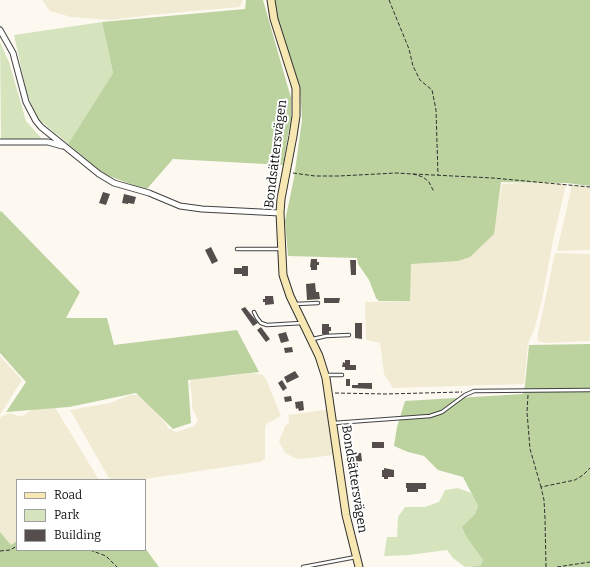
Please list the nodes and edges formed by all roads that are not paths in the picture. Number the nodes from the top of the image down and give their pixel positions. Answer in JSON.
{"nodes":[{"id":1,"x":271,"y":0,"type":"edge"},
{"id":2,"x":0,"y":30,"type":"edge"},
{"id":3,"x":0,"y":142,"type":"edge"},
{"id":4,"x":65,"y":147,"type":"junction"},
{"id":5,"x":280,"y":213,"type":"junction"},
{"id":6,"x":237,"y":249,"type":"dead end"},
{"id":7,"x":281,"y":249,"type":"junction"},
{"id":8,"x":318,"y":303,"type":"dead end"},
{"id":9,"x":293,"y":304,"type":"junction"},
{"id":10,"x":254,"y":312,"type":"dead end"},
{"id":11,"x":302,"y":323,"type":"junction"},
{"id":12,"x":348,"y":335,"type":"dead end"},
{"id":13,"x":310,"y":340,"type":"junction"},
{"id":14,"x":325,"y":375,"type":"junction"},
{"id":15,"x":342,"y":375,"type":"dead end"},
{"id":16,"x":590,"y":390,"type":"edge"},
{"id":17,"x":333,"y":423,"type":"junction"},
{"id":18,"x":356,"y":557,"type":"junction"},
{"id":19,"x":303,"y":567,"type":"edge"},
{"id":20,"x":359,"y":567,"type":"edge"}],
"edges":[{"from":1,"to":5,"type":"street","name":"Bondsättersvägen"},
{"from":2,"to":4,"type":"street"},
{"from":3,"to":4,"type":"street"},
{"from":4,"to":5,"type":"street"},
{"from":5,"to":7,"type":"street","name":"Bondsättersvägen"},
{"from":6,"to":7,"type":"lane"},
{"from":7,"to":9,"type":"street","name":"Bondsättersvägen"},
{"from":8,"to":9,"type":"lane"},
{"from":9,"to":11,"type":"street","name":"Bondsättersvägen"},
{"from":10,"to":11,"type":"lane"},
{"from":11,"to":13,"type":"street","name":"Bondsättersvägen"},
{"from":12,"to":13,"type":"lane"},
{"from":13,"to":14,"type":"street","name":"Bondsättersvägen"},
{"from":14,"to":15,"type":"lane"},
{"from":14,"to":17,"type":"street","name":"Bondsättersvägen"},
{"from":16,"to":17,"type":"lane"},
{"from":17,"to":18,"type":"street","name":"Bondsättersvägen"},
{"from":18,"to":19,"type":"lane"},
{"from":18,"to":20,"type":"street","name":"Bondsättersvägen"}]}
